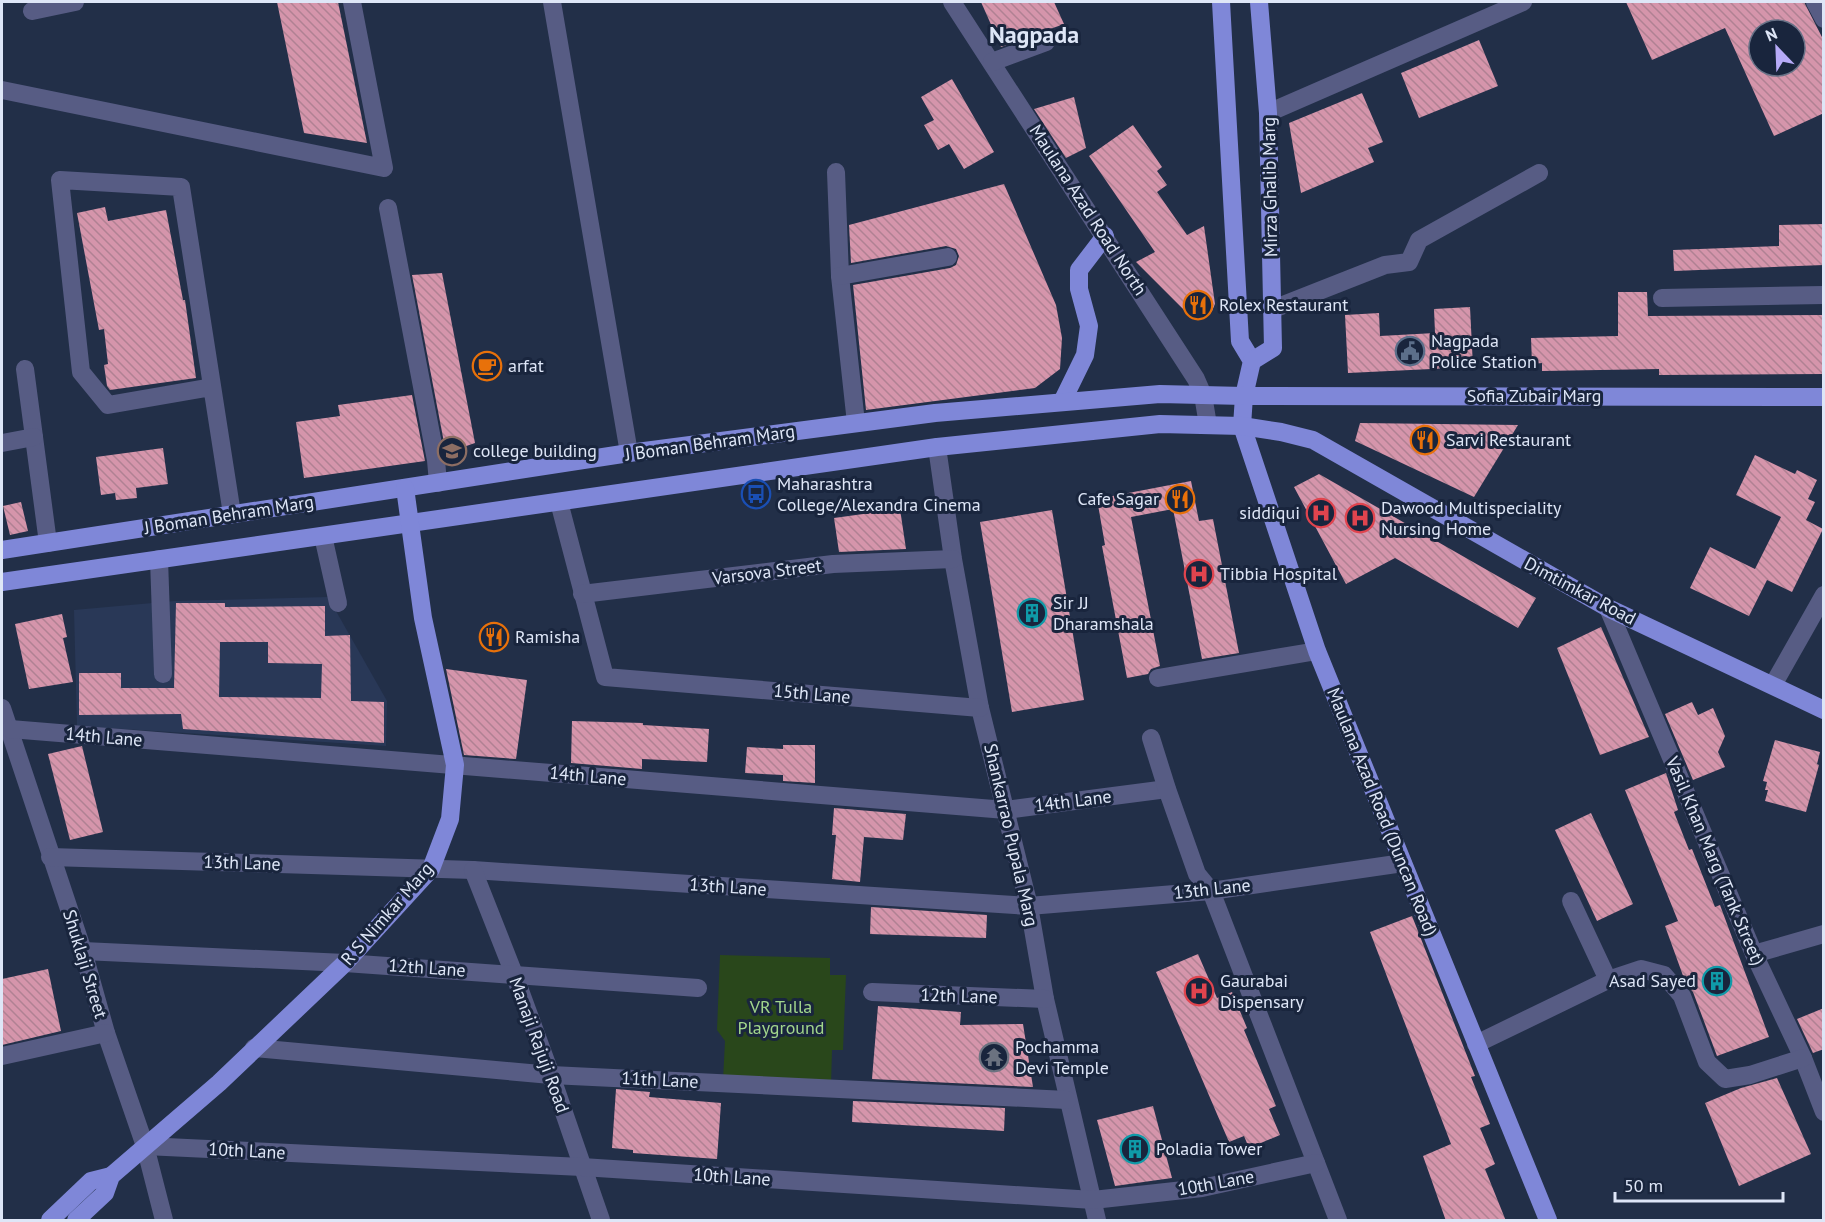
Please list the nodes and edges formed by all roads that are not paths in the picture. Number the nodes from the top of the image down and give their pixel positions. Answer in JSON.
{"nodes":[{"id":1,"x":75,"y":2,"type":"edge"},
{"id":2,"x":352,"y":2,"type":"edge"},
{"id":3,"x":552,"y":2,"type":"edge"},
{"id":4,"x":952,"y":2,"type":"edge"},
{"id":5,"x":1221,"y":2,"type":"edge"},
{"id":6,"x":1259,"y":2,"type":"edge"},
{"id":7,"x":1523,"y":2,"type":"edge"},
{"id":8,"x":1815,"y":2,"type":"edge"},
{"id":9,"x":32,"y":11,"type":"dead end"},
{"id":10,"x":1824,"y":19,"type":"edge"},
{"id":11,"x":1047,"y":42,"type":"dead end"},
{"id":12,"x":992,"y":62,"type":"junction"},
{"id":13,"x":2,"y":90,"type":"edge"},
{"id":14,"x":1268,"y":113,"type":"junction"},
{"id":15,"x":836,"y":172,"type":"dead end"},
{"id":16,"x":1539,"y":173,"type":"dead end"},
{"id":17,"x":388,"y":208,"type":"dead end"},
{"id":18,"x":1105,"y":236,"type":"junction"},
{"id":19,"x":948,"y":258,"type":"dead end"},
{"id":20,"x":840,"y":276,"type":"junction"},
{"id":21,"x":1824,"y":295,"type":"edge"},
{"id":22,"x":1662,"y":298,"type":"dead end"},
{"id":23,"x":1273,"y":309,"type":"junction"},
{"id":24,"x":1252,"y":361,"type":"junction"},
{"id":25,"x":25,"y":369,"type":"dead end"},
{"id":26,"x":212,"y":387,"type":"junction"},
{"id":27,"x":1203,"y":395,"type":"junction"},
{"id":28,"x":1244,"y":396,"type":"junction"},
{"id":29,"x":1824,"y":397,"type":"edge"},
{"id":30,"x":1062,"y":402,"type":"junction"},
{"id":31,"x":856,"y":423,"type":"junction"},
{"id":32,"x":1208,"y":425,"type":"junction"},
{"id":33,"x":1242,"y":426,"type":"junction"},
{"id":34,"x":34,"y":438,"type":"junction"},
{"id":35,"x":2,"y":443,"type":"edge"},
{"id":36,"x":938,"y":447,"type":"junction"},
{"id":37,"x":629,"y":453,"type":"junction"},
{"id":38,"x":438,"y":483,"type":"junction"},
{"id":39,"x":405,"y":488,"type":"junction"},
{"id":40,"x":559,"y":502,"type":"junction"},
{"id":41,"x":232,"y":514,"type":"junction"},
{"id":42,"x":408,"y":524,"type":"junction"},
{"id":43,"x":322,"y":536,"type":"junction"},
{"id":44,"x":48,"y":543,"type":"junction"},
{"id":45,"x":2,"y":550,"type":"edge"},
{"id":46,"x":159,"y":559,"type":"junction"},
{"id":47,"x":953,"y":559,"type":"junction"},
{"id":48,"x":2,"y":582,"type":"edge"},
{"id":49,"x":582,"y":594,"type":"junction"},
{"id":50,"x":1824,"y":595,"type":"edge"},
{"id":51,"x":338,"y":603,"type":"dead end"},
{"id":52,"x":1608,"y":608,"type":"junction"},
{"id":53,"x":1317,"y":651,"type":"junction"},
{"id":54,"x":163,"y":674,"type":"dead end"},
{"id":55,"x":1158,"y":678,"type":"dead end"},
{"id":56,"x":1773,"y":685,"type":"junction"},
{"id":57,"x":2,"y":708,"type":"edge"},
{"id":58,"x":980,"y":708,"type":"junction"},
{"id":59,"x":1824,"y":710,"type":"edge"},
{"id":60,"x":10,"y":729,"type":"junction"},
{"id":61,"x":1151,"y":738,"type":"dead end"},
{"id":62,"x":455,"y":765,"type":"junction"},
{"id":63,"x":1167,"y":789,"type":"junction"},
{"id":64,"x":1006,"y":810,"type":"junction"},
{"id":65,"x":50,"y":857,"type":"junction"},
{"id":66,"x":1403,"y":863,"type":"junction"},
{"id":67,"x":431,"y":869,"type":"junction"},
{"id":68,"x":473,"y":870,"type":"junction"},
{"id":69,"x":1211,"y":891,"type":"junction"},
{"id":70,"x":1571,"y":901,"type":"dead end"},
{"id":71,"x":1029,"y":906,"type":"junction"},
{"id":72,"x":1824,"y":934,"type":"edge"},
{"id":73,"x":83,"y":951,"type":"junction"},
{"id":74,"x":1754,"y":954,"type":"junction"},
{"id":75,"x":345,"y":963,"type":"junction"},
{"id":76,"x":514,"y":974,"type":"junction"},
{"id":77,"x":1608,"y":980,"type":"junction"},
{"id":78,"x":698,"y":988,"type":"dead end"},
{"id":79,"x":872,"y":992,"type":"dead end"},
{"id":80,"x":1045,"y":999,"type":"junction"},
{"id":81,"x":106,"y":1033,"type":"junction"},
{"id":82,"x":1476,"y":1044,"type":"junction"},
{"id":83,"x":254,"y":1048,"type":"junction"},
{"id":84,"x":2,"y":1056,"type":"edge"},
{"id":85,"x":1803,"y":1058,"type":"junction"},
{"id":86,"x":551,"y":1075,"type":"junction"},
{"id":87,"x":1067,"y":1100,"type":"junction"},
{"id":88,"x":1824,"y":1112,"type":"edge"},
{"id":89,"x":145,"y":1146,"type":"junction"},
{"id":90,"x":1316,"y":1163,"type":"junction"},
{"id":91,"x":582,"y":1167,"type":"junction"},
{"id":92,"x":111,"y":1176,"type":"junction"},
{"id":93,"x":1093,"y":1200,"type":"junction"},
{"id":94,"x":50,"y":1221,"type":"edge"},
{"id":95,"x":76,"y":1221,"type":"edge"},
{"id":96,"x":164,"y":1221,"type":"edge"},
{"id":97,"x":601,"y":1221,"type":"edge"},
{"id":98,"x":1097,"y":1221,"type":"edge"},
{"id":99,"x":1338,"y":1221,"type":"edge"},
{"id":100,"x":1548,"y":1221,"type":"edge"}],
"edges":[{"from":1,"to":9,"type":"street"},
{"from":2,"to":13,"type":"street"},
{"from":3,"to":37,"type":"street"},
{"from":4,"to":12,"type":"street","name":"Maulana Azad Road North"},
{"from":5,"to":24,"type":"main road","name":"Mirza Ghalib Marg"},
{"from":6,"to":14,"type":"main road","name":"Mirza Ghalib Marg"},
{"from":7,"to":14,"type":"street"},
{"from":8,"to":10,"type":"street"},
{"from":11,"to":12,"type":"street"},
{"from":12,"to":18,"type":"street","name":"Maulana Azad Road North"},
{"from":14,"to":23,"type":"main road","name":"Mirza Ghalib Marg"},
{"from":15,"to":20,"type":"street"},
{"from":16,"to":23,"type":"street"},
{"from":17,"to":38,"type":"street"},
{"from":18,"to":27,"type":"street","name":"Maulana Azad Road North"},
{"from":18,"to":30,"type":"main road"},
{"from":19,"to":20,"type":"street"},
{"from":20,"to":31,"type":"street"},
{"from":21,"to":22,"type":"street"},
{"from":23,"to":24,"type":"main road","name":"Mirza Ghalib Marg"},
{"from":24,"to":28,"type":"main road"},
{"from":25,"to":34,"type":"street"},
{"from":26,"to":26,"type":"street"},
{"from":26,"to":41,"type":"street"},
{"from":27,"to":28,"type":"main road","name":"J Boman Behram Marg"},
{"from":27,"to":30,"type":"main road","name":"J Boman Behram Marg"},
{"from":27,"to":32,"type":"street","name":"Maulana Azad Road North"},
{"from":28,"to":29,"type":"main road","name":"Sofia Zubair Marg"},
{"from":28,"to":33,"type":"main road","name":"Maulana Azad Road (Duncan Road)"},
{"from":30,"to":31,"type":"main road","name":"J Boman Behram Marg"},
{"from":31,"to":37,"type":"main road","name":"J Boman Behram Marg"},
{"from":32,"to":33,"type":"main road","name":"J Boman Behram Marg"},
{"from":32,"to":36,"type":"main road","name":"J Boman Behram Marg"},
{"from":33,"to":52,"type":"main road","name":"Dimtimkar Road"},
{"from":33,"to":53,"type":"main road","name":"Maulana Azad Road (Duncan Road)"},
{"from":34,"to":35,"type":"street"},
{"from":34,"to":44,"type":"street"},
{"from":36,"to":40,"type":"main road","name":"J Boman Behram Marg"},
{"from":36,"to":47,"type":"street","name":"Shankarrao Pupala Marg"},
{"from":37,"to":38,"type":"main road","name":"J Boman Behram Marg"},
{"from":38,"to":39,"type":"main road","name":"J Boman Behram Marg"},
{"from":39,"to":41,"type":"main road","name":"J Boman Behram Marg"},
{"from":39,"to":42,"type":"main road","name":"R S Nimkar Marg"},
{"from":40,"to":42,"type":"main road","name":"J Boman Behram Marg"},
{"from":40,"to":49,"type":"street"},
{"from":41,"to":44,"type":"main road","name":"J Boman Behram Marg"},
{"from":42,"to":43,"type":"main road","name":"J Boman Behram Marg"},
{"from":42,"to":62,"type":"main road","name":"R S Nimkar Marg"},
{"from":43,"to":46,"type":"main road","name":"J Boman Behram Marg"},
{"from":43,"to":51,"type":"street"},
{"from":44,"to":45,"type":"main road","name":"J Boman Behram Marg"},
{"from":46,"to":48,"type":"main road","name":"J Boman Behram Marg"},
{"from":46,"to":54,"type":"street"},
{"from":47,"to":49,"type":"street","name":"Varsova Street"},
{"from":47,"to":58,"type":"street","name":"Shankarrao Pupala Marg"},
{"from":49,"to":58,"type":"street","name":"15th Lane"},
{"from":50,"to":56,"type":"street"},
{"from":52,"to":56,"type":"main road","name":"Dimtimkar Road"},
{"from":52,"to":74,"type":"street","name":"Vasil Khan Marg (Tank Street)"},
{"from":53,"to":55,"type":"street"},
{"from":53,"to":66,"type":"main road","name":"Maulana Azad Road (Duncan Road)"},
{"from":56,"to":59,"type":"main road","name":"Dimtimkar Road"},
{"from":57,"to":60,"type":"street","name":"Shuklaji Street"},
{"from":58,"to":64,"type":"street","name":"Shankarrao Pupala Marg"},
{"from":60,"to":62,"type":"street","name":"14th Lane"},
{"from":60,"to":65,"type":"street","name":"Shuklaji Street"},
{"from":61,"to":63,"type":"street"},
{"from":62,"to":64,"type":"street","name":"14th Lane"},
{"from":62,"to":67,"type":"main road","name":"R S Nimkar Marg"},
{"from":63,"to":64,"type":"street","name":"14th Lane"},
{"from":63,"to":69,"type":"street"},
{"from":64,"to":71,"type":"street","name":"Shankarrao Pupala Marg"},
{"from":65,"to":67,"type":"street","name":"13th Lane"},
{"from":65,"to":73,"type":"street","name":"Shuklaji Street"},
{"from":66,"to":69,"type":"street","name":"13th Lane"},
{"from":66,"to":82,"type":"main road","name":"Maulana Azad Road (Duncan Road)"},
{"from":67,"to":68,"type":"street","name":"13th Lane"},
{"from":67,"to":75,"type":"main road","name":"R S Nimkar Marg"},
{"from":68,"to":71,"type":"street","name":"13th Lane"},
{"from":68,"to":76,"type":"street","name":"Manaji Rajuji Road"},
{"from":69,"to":71,"type":"street","name":"13th Lane"},
{"from":69,"to":90,"type":"street"},
{"from":70,"to":77,"type":"street"},
{"from":71,"to":80,"type":"street","name":"Shankarrao Pupala Marg"},
{"from":72,"to":74,"type":"street"},
{"from":73,"to":75,"type":"street","name":"12th Lane"},
{"from":73,"to":81,"type":"street","name":"Shuklaji Street"},
{"from":74,"to":85,"type":"street","name":"Vasil Khan Marg (Tank Street)"},
{"from":75,"to":76,"type":"street","name":"12th Lane"},
{"from":75,"to":83,"type":"main road","name":"R S Nimkar Marg"},
{"from":76,"to":78,"type":"street","name":"12th Lane"},
{"from":76,"to":86,"type":"street","name":"Manaji Rajuji Road"},
{"from":77,"to":82,"type":"street"},
{"from":77,"to":85,"type":"street"},
{"from":79,"to":80,"type":"street","name":"12th Lane"},
{"from":80,"to":87,"type":"street","name":"Shankarrao Pupala Marg"},
{"from":81,"to":84,"type":"street"},
{"from":81,"to":89,"type":"street","name":"Shuklaji Street"},
{"from":82,"to":100,"type":"main road","name":"Maulana Azad Road (Duncan Road)"},
{"from":83,"to":86,"type":"street","name":"11th Lane"},
{"from":83,"to":89,"type":"main road","name":"R S Nimkar Marg"},
{"from":85,"to":88,"type":"street","name":"Vasil Khan Marg (Tank Street)"},
{"from":86,"to":87,"type":"street","name":"11th Lane"},
{"from":86,"to":91,"type":"street","name":"Manaji Rajuji Road"},
{"from":87,"to":93,"type":"street","name":"Shankarrao Pupala Marg"},
{"from":89,"to":91,"type":"street","name":"10th Lane"},
{"from":89,"to":92,"type":"main road","name":"R S Nimkar Marg"},
{"from":89,"to":96,"type":"street","name":"Shuklaji Street"},
{"from":90,"to":93,"type":"street","name":"10th Lane"},
{"from":90,"to":99,"type":"street"},
{"from":91,"to":93,"type":"street","name":"10th Lane"},
{"from":91,"to":97,"type":"street","name":"Manaji Rajuji Road"},
{"from":92,"to":94,"type":"main road","name":"R S Nimkar Marg"},
{"from":92,"to":95,"type":"main road","name":"R S Nimkar Marg"},
{"from":93,"to":98,"type":"street","name":"Shankarrao Pupala Marg"}]}
